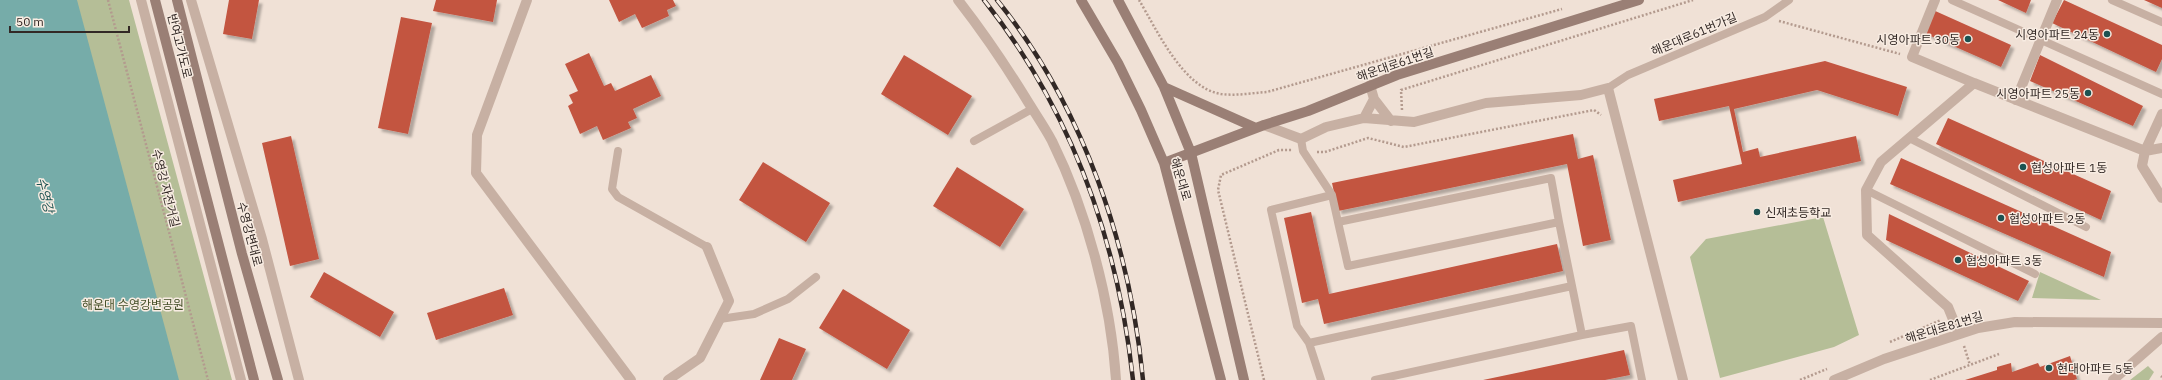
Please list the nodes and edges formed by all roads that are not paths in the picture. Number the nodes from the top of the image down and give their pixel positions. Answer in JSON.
{"nodes":[{"id":1,"x":141,"y":0,"type":"edge"},
{"id":2,"x":155,"y":0,"type":"edge"},
{"id":3,"x":177,"y":0,"type":"edge"},
{"id":4,"x":191,"y":0,"type":"edge"},
{"id":5,"x":527,"y":0,"type":"edge"},
{"id":6,"x":958,"y":0,"type":"edge"},
{"id":7,"x":1080,"y":0,"type":"edge"},
{"id":8,"x":1118,"y":0,"type":"edge"},
{"id":9,"x":1639,"y":0,"type":"edge"},
{"id":10,"x":1789,"y":0,"type":"edge"},
{"id":11,"x":1935,"y":0,"type":"edge"},
{"id":12,"x":1952,"y":0,"type":"edge"},
{"id":13,"x":2057,"y":0,"type":"edge"},
{"id":14,"x":2112,"y":0,"type":"edge"},
{"id":15,"x":2162,"y":22,"type":"edge"},
{"id":16,"x":2041,"y":40,"type":"junction"},
{"id":17,"x":1974,"y":83,"type":"junction"},
{"id":18,"x":1370,"y":85,"type":"junction"},
{"id":19,"x":1164,"y":88,"type":"junction"},
{"id":20,"x":1608,"y":88,"type":"junction"},
{"id":21,"x":201,"y":94,"type":"joint"},
{"id":22,"x":2162,"y":94,"type":"edge"},
{"id":23,"x":1374,"y":99,"type":"junction"},
{"id":24,"x":2016,"y":100,"type":"junction"},
{"id":25,"x":1032,"y":109,"type":"junction"},
{"id":26,"x":2162,"y":114,"type":"edge"},
{"id":27,"x":1364,"y":118,"type":"junction"},
{"id":28,"x":1391,"y":121,"type":"junction"},
{"id":29,"x":1260,"y":127,"type":"junction"},
{"id":30,"x":1909,"y":138,"type":"junction"},
{"id":31,"x":1301,"y":139,"type":"junction"},
{"id":32,"x":974,"y":142,"type":"dead end"},
{"id":33,"x":2162,"y":148,"type":"edge"},
{"id":34,"x":618,"y":151,"type":"dead end"},
{"id":35,"x":2145,"y":151,"type":"junction"},
{"id":36,"x":1191,"y":153,"type":"junction"},
{"id":37,"x":1164,"y":163,"type":"junction"},
{"id":38,"x":1866,"y":190,"type":"junction"},
{"id":39,"x":1332,"y":195,"type":"junction"},
{"id":40,"x":2162,"y":198,"type":"edge"},
{"id":41,"x":1338,"y":222,"type":"junction"},
{"id":42,"x":1559,"y":222,"type":"junction"},
{"id":43,"x":2086,"y":227,"type":"dead end"},
{"id":44,"x":707,"y":247,"type":"joint"},
{"id":45,"x":2035,"y":274,"type":"dead end"},
{"id":46,"x":816,"y":278,"type":"dead end"},
{"id":47,"x":1572,"y":286,"type":"junction"},
{"id":48,"x":720,"y":319,"type":"junction"},
{"id":49,"x":2162,"y":323,"type":"edge"},
{"id":50,"x":1959,"y":334,"type":"junction"},
{"id":51,"x":1582,"y":335,"type":"junction"},
{"id":52,"x":2162,"y":337,"type":"edge"},
{"id":53,"x":1309,"y":343,"type":"junction"},
{"id":54,"x":241,"y":380,"type":"edge"},
{"id":55,"x":254,"y":380,"type":"edge"},
{"id":56,"x":278,"y":380,"type":"edge"},
{"id":57,"x":299,"y":380,"type":"edge"},
{"id":58,"x":631,"y":380,"type":"edge"},
{"id":59,"x":668,"y":380,"type":"edge"},
{"id":60,"x":1116,"y":380,"type":"edge"},
{"id":61,"x":1221,"y":380,"type":"edge"},
{"id":62,"x":1244,"y":380,"type":"edge"},
{"id":63,"x":1321,"y":380,"type":"edge"},
{"id":64,"x":1375,"y":380,"type":"edge"},
{"id":65,"x":1642,"y":380,"type":"edge"},
{"id":66,"x":1683,"y":380,"type":"edge"},
{"id":67,"x":1834,"y":380,"type":"edge"},
{"id":68,"x":2113,"y":380,"type":"edge"}],
"edges":[{"from":1,"to":54,"type":"street"},
{"from":2,"to":55,"type":"main road","name":"반여고가도로"},
{"from":3,"to":21,"type":"main road","name":"반여고가도로"},
{"from":4,"to":57,"type":"street"},
{"from":5,"to":58,"type":"street"},
{"from":6,"to":25,"type":"street"},
{"from":7,"to":37,"type":"main road","name":"해운대로"},
{"from":8,"to":19,"type":"main road","name":"해운대로"},
{"from":9,"to":18,"type":"main road","name":"해운대로61번길"},
{"from":10,"to":20,"type":"lane","name":"해운대로61번가길"},
{"from":11,"to":17,"type":"street"},
{"from":12,"to":16,"type":"lane"},
{"from":13,"to":16,"type":"street"},
{"from":14,"to":15,"type":"lane"},
{"from":16,"to":22,"type":"lane"},
{"from":16,"to":24,"type":"street"},
{"from":17,"to":24,"type":"street"},
{"from":17,"to":30,"type":"street"},
{"from":18,"to":23,"type":"street"},
{"from":18,"to":29,"type":"main road","name":"해운대로61번길"},
{"from":19,"to":29,"type":"main road"},
{"from":19,"to":36,"type":"main road","name":"해운대로"},
{"from":20,"to":28,"type":"street"},
{"from":20,"to":66,"type":"street"},
{"from":21,"to":56,"type":"main road","name":"수영강변대로"},
{"from":23,"to":27,"type":"street"},
{"from":23,"to":28,"type":"street"},
{"from":24,"to":35,"type":"street"},
{"from":25,"to":32,"type":"lane"},
{"from":25,"to":60,"type":"street"},
{"from":26,"to":35,"type":"street"},
{"from":27,"to":28,"type":"street"},
{"from":27,"to":31,"type":"street"},
{"from":29,"to":31,"type":"street"},
{"from":29,"to":36,"type":"main road","name":"해운대로61번길"},
{"from":30,"to":38,"type":"street"},
{"from":30,"to":43,"type":"lane"},
{"from":31,"to":39,"type":"lane"},
{"from":33,"to":35,"type":"street"},
{"from":34,"to":44,"type":"lane"},
{"from":35,"to":40,"type":"street"},
{"from":36,"to":37,"type":"main road","name":"해운대로61번길"},
{"from":36,"to":62,"type":"main road","name":"해운대로"},
{"from":37,"to":61,"type":"main road","name":"해운대로"},
{"from":38,"to":45,"type":"lane"},
{"from":38,"to":50,"type":"street"},
{"from":39,"to":41,"type":"lane"},
{"from":39,"to":53,"type":"lane"},
{"from":41,"to":42,"type":"lane"},
{"from":41,"to":42,"type":"lane"},
{"from":42,"to":47,"type":"lane"},
{"from":44,"to":48,"type":"street"},
{"from":46,"to":48,"type":"lane"},
{"from":47,"to":51,"type":"lane"},
{"from":47,"to":53,"type":"lane"},
{"from":48,"to":59,"type":"street"},
{"from":49,"to":50,"type":"street","name":"해운대로81번길"},
{"from":50,"to":67,"type":"street","name":"해운대로81번길"},
{"from":51,"to":64,"type":"lane"},
{"from":51,"to":65,"type":"lane"},
{"from":52,"to":68,"type":"street"},
{"from":53,"to":63,"type":"lane"}]}
